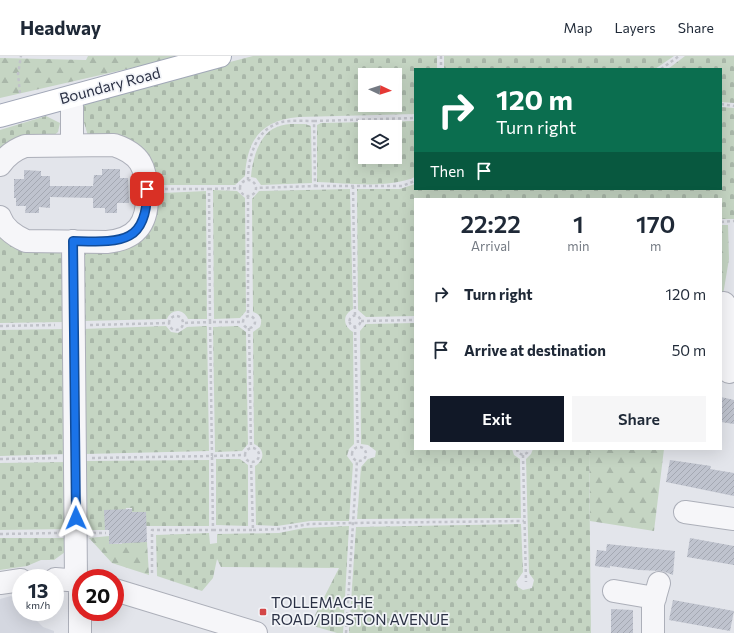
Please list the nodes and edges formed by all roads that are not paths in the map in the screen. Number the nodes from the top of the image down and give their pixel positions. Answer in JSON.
{"nodes":[{"id":1,"x":220,"y":56,"type":"edge"},
{"id":2,"x":69,"y":98,"type":"junction"},
{"id":3,"x":0,"y":116,"type":"edge"},
{"id":4,"x":72,"y":145,"type":"junction"},
{"id":5,"x":0,"y":165,"type":"edge"},
{"id":6,"x":0,"y":217,"type":"edge"},
{"id":7,"x":73,"y":241,"type":"junction"},
{"id":8,"x":724,"y":303,"type":"dead end"},
{"id":9,"x":728,"y":372,"type":"edge"},
{"id":10,"x":685,"y":512,"type":"dead end"},
{"id":11,"x":734,"y":519,"type":"edge"},
{"id":12,"x":78,"y":569,"type":"edge"},
{"id":13,"x":12,"y":581,"type":"edge"},
{"id":14,"x":0,"y":583,"type":"edge"},
{"id":15,"x":614,"y":591,"type":"dead end"},
{"id":16,"x":124,"y":593,"type":"edge"},
{"id":17,"x":80,"y":621,"type":"edge"},
{"id":18,"x":80,"y":633,"type":"edge"},
{"id":19,"x":256,"y":633,"type":"edge"},
{"id":20,"x":653,"y":633,"type":"edge"}],
"edges":[{"from":1,"to":2,"type":"main road","name":"Boundary Road"},
{"from":2,"to":3,"type":"main road","name":"Boundary Road"},
{"from":2,"to":4,"type":"street"},
{"from":4,"to":5,"type":"street"},
{"from":4,"to":7,"type":"street"},
{"from":6,"to":7,"type":"street"},
{"from":7,"to":12,"type":"street"},
{"from":8,"to":9,"type":"street"},
{"from":10,"to":11,"type":"street"},
{"from":13,"to":14,"type":"street"},
{"from":15,"to":20,"type":"street"},
{"from":16,"to":19,"type":"street"},
{"from":17,"to":18,"type":"street"}]}
